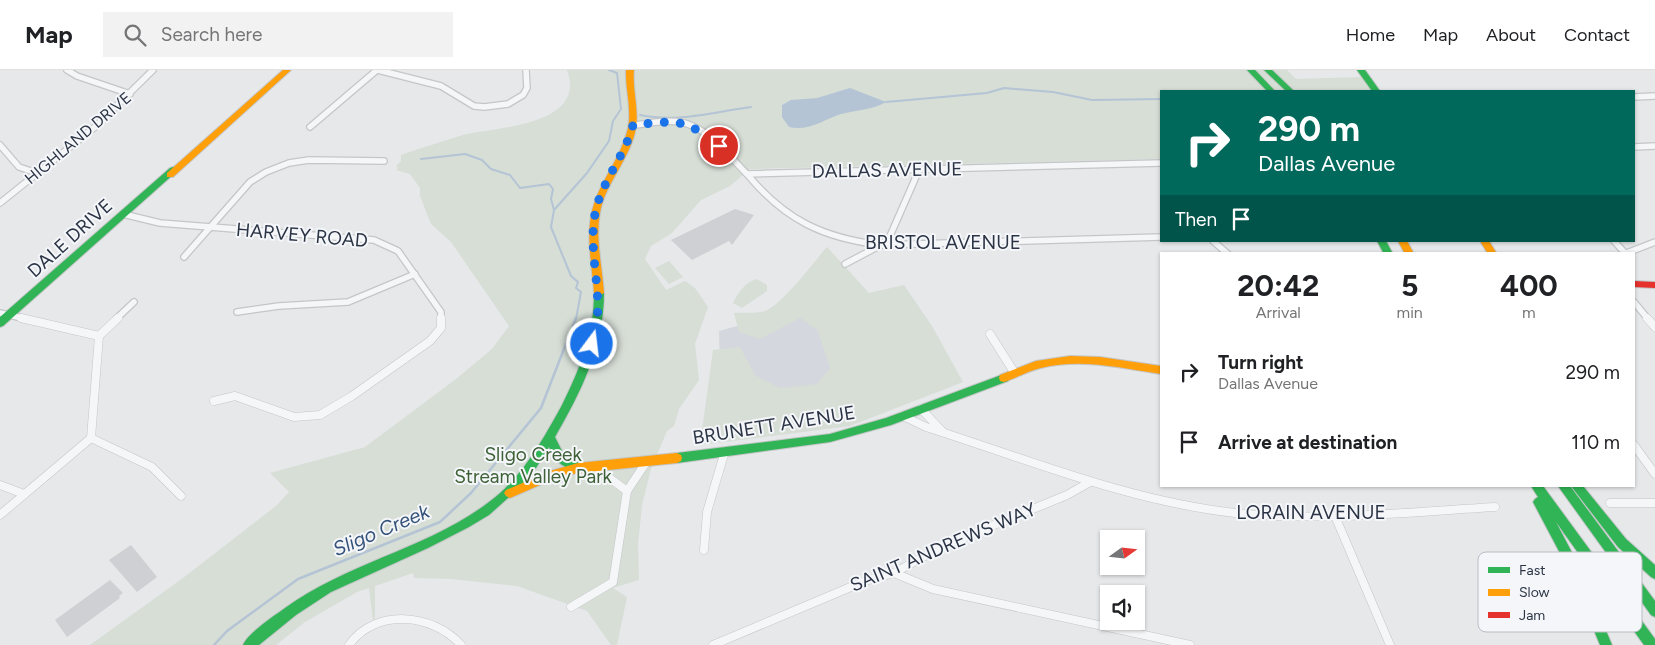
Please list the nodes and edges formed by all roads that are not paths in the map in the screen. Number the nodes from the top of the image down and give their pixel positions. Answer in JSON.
{"nodes":[{"id":1,"x":67,"y":70,"type":"edge"},
{"id":2,"x":153,"y":70,"type":"edge"},
{"id":3,"x":287,"y":70,"type":"edge"},
{"id":4,"x":378,"y":70,"type":"edge"},
{"id":5,"x":526,"y":70,"type":"edge"},
{"id":6,"x":630,"y":70,"type":"edge"},
{"id":7,"x":1251,"y":70,"type":"edge"},
{"id":8,"x":1268,"y":70,"type":"edge"},
{"id":9,"x":1361,"y":70,"type":"edge"},
{"id":10,"x":1270,"y":90,"type":"edge"},
{"id":11,"x":1289,"y":90,"type":"edge"},
{"id":12,"x":1375,"y":90,"type":"edge"},
{"id":13,"x":130,"y":94,"type":"junction"},
{"id":14,"x":1655,"y":96,"type":"edge"},
{"id":15,"x":1635,"y":97,"type":"edge"},
{"id":16,"x":633,"y":125,"type":"junction"},
{"id":17,"x":310,"y":127,"type":"dead end"},
{"id":18,"x":0,"y":145,"type":"edge"},
{"id":19,"x":1655,"y":146,"type":"edge"},
{"id":20,"x":1635,"y":147,"type":"edge"},
{"id":21,"x":384,"y":161,"type":"dead end"},
{"id":22,"x":1160,"y":163,"type":"edge"},
{"id":23,"x":920,"y":170,"type":"junction"},
{"id":24,"x":37,"y":173,"type":"junction"},
{"id":25,"x":747,"y":174,"type":"junction"},
{"id":26,"x":0,"y":203,"type":"edge"},
{"id":27,"x":123,"y":214,"type":"junction"},
{"id":28,"x":210,"y":228,"type":"junction"},
{"id":29,"x":1160,"y":237,"type":"edge"},
{"id":30,"x":1214,"y":242,"type":"edge"},
{"id":31,"x":1615,"y":242,"type":"edge"},
{"id":32,"x":1655,"y":242,"type":"edge"},
{"id":33,"x":881,"y":245,"type":"junction"},
{"id":34,"x":1225,"y":252,"type":"edge"},
{"id":35,"x":1622,"y":252,"type":"edge"},
{"id":36,"x":1629,"y":252,"type":"edge"},
{"id":37,"x":184,"y":257,"type":"dead end"},
{"id":38,"x":845,"y":264,"type":"dead end"},
{"id":39,"x":415,"y":274,"type":"junction"},
{"id":40,"x":1635,"y":284,"type":"edge"},
{"id":41,"x":1655,"y":285,"type":"edge"},
{"id":42,"x":134,"y":302,"type":"dead end"},
{"id":43,"x":1635,"y":303,"type":"edge"},
{"id":44,"x":238,"y":312,"type":"dead end"},
{"id":45,"x":4,"y":314,"type":"edge"},
{"id":46,"x":0,"y":323,"type":"edge"},
{"id":47,"x":1655,"y":327,"type":"edge"},
{"id":48,"x":990,"y":334,"type":"dead end"},
{"id":49,"x":99,"y":336,"type":"junction"},
{"id":50,"x":1160,"y":370,"type":"edge"},
{"id":51,"x":1014,"y":372,"type":"junction"},
{"id":52,"x":214,"y":401,"type":"dead end"},
{"id":53,"x":921,"y":409,"type":"junction"},
{"id":54,"x":903,"y":416,"type":"junction"},
{"id":55,"x":948,"y":435,"type":"junction"},
{"id":56,"x":549,"y":436,"type":"junction"},
{"id":57,"x":91,"y":438,"type":"junction"},
{"id":58,"x":1635,"y":446,"type":"edge"},
{"id":59,"x":725,"y":451,"type":"junction"},
{"id":60,"x":648,"y":461,"type":"junction"},
{"id":61,"x":578,"y":468,"type":"junction"},
{"id":62,"x":596,"y":468,"type":"junction"},
{"id":63,"x":1655,"y":474,"type":"edge"},
{"id":64,"x":1090,"y":482,"type":"junction"},
{"id":65,"x":0,"y":485,"type":"edge"},
{"id":66,"x":1531,"y":487,"type":"edge"},
{"id":67,"x":1537,"y":487,"type":"edge"},
{"id":68,"x":1564,"y":487,"type":"edge"},
{"id":69,"x":1577,"y":487,"type":"edge"},
{"id":70,"x":627,"y":491,"type":"junction"},
{"id":71,"x":24,"y":494,"type":"junction"},
{"id":72,"x":182,"y":496,"type":"dead end"},
{"id":73,"x":504,"y":496,"type":"junction"},
{"id":74,"x":1610,"y":503,"type":"dead end"},
{"id":75,"x":1655,"y":504,"type":"edge"},
{"id":76,"x":1495,"y":507,"type":"dead end"},
{"id":77,"x":0,"y":515,"type":"edge"},
{"id":78,"x":1335,"y":516,"type":"junction"},
{"id":79,"x":704,"y":550,"type":"dead end"},
{"id":80,"x":1565,"y":552,"type":"edge"},
{"id":81,"x":1582,"y":552,"type":"edge"},
{"id":82,"x":1612,"y":552,"type":"edge"},
{"id":83,"x":1632,"y":552,"type":"edge"},
{"id":84,"x":1642,"y":561,"type":"edge"},
{"id":85,"x":894,"y":573,"type":"junction"},
{"id":86,"x":1655,"y":573,"type":"edge"},
{"id":87,"x":1642,"y":593,"type":"edge"},
{"id":88,"x":571,"y":607,"type":"dead end"},
{"id":89,"x":1655,"y":611,"type":"edge"},
{"id":90,"x":1601,"y":632,"type":"edge"},
{"id":91,"x":1642,"y":632,"type":"edge"},
{"id":92,"x":249,"y":645,"type":"edge"},
{"id":93,"x":349,"y":645,"type":"edge"},
{"id":94,"x":461,"y":645,"type":"edge"},
{"id":95,"x":713,"y":645,"type":"edge"},
{"id":96,"x":1190,"y":645,"type":"edge"},
{"id":97,"x":1390,"y":645,"type":"edge"},
{"id":98,"x":1606,"y":645,"type":"edge"},
{"id":99,"x":1652,"y":645,"type":"edge"}],
"edges":[{"from":1,"to":13,"type":"street"},
{"from":2,"to":13,"type":"street","name":"HIGHLAND DRIVE"},
{"from":3,"to":27,"type":"main road","name":"DALE DRIVE"},
{"from":4,"to":5,"type":"street"},
{"from":4,"to":17,"type":"street"},
{"from":6,"to":16,"type":"main road"},
{"from":7,"to":10,"type":"main road"},
{"from":8,"to":11,"type":"main road"},
{"from":9,"to":12,"type":"main road"},
{"from":13,"to":24,"type":"street","name":"HIGHLAND DRIVE"},
{"from":14,"to":15,"type":"street"},
{"from":16,"to":25,"type":"street"},
{"from":16,"to":56,"type":"main road"},
{"from":18,"to":24,"type":"street"},
{"from":19,"to":20,"type":"street"},
{"from":21,"to":28,"type":"street"},
{"from":22,"to":23,"type":"street","name":"DALLAS AVENUE"},
{"from":23,"to":25,"type":"street","name":"DALLAS AVENUE"},
{"from":23,"to":33,"type":"street"},
{"from":24,"to":26,"type":"street","name":"HIGHLAND DRIVE"},
{"from":25,"to":33,"type":"street","name":"BRISTOL AVENUE"},
{"from":27,"to":28,"type":"street","name":"HARVEY ROAD"},
{"from":27,"to":45,"type":"main road","name":"DALE DRIVE"},
{"from":28,"to":37,"type":"street"},
{"from":28,"to":39,"type":"street","name":"HARVEY ROAD"},
{"from":29,"to":33,"type":"street","name":"BRISTOL AVENUE"},
{"from":30,"to":34,"type":"street"},
{"from":31,"to":35,"type":"street"},
{"from":32,"to":36,"type":"street"},
{"from":33,"to":38,"type":"street"},
{"from":39,"to":44,"type":"street"},
{"from":39,"to":52,"type":"street","name":"HARVEY ROAD"},
{"from":40,"to":41,"type":"main road"},
{"from":42,"to":49,"type":"street"},
{"from":43,"to":47,"type":"street"},
{"from":45,"to":46,"type":"main road","name":"DALE DRIVE"},
{"from":45,"to":49,"type":"street"},
{"from":48,"to":51,"type":"street"},
{"from":49,"to":57,"type":"street"},
{"from":50,"to":51,"type":"main road","name":"BRUNETT AVENUE"},
{"from":51,"to":53,"type":"main road","name":"BRUNETT AVENUE"},
{"from":53,"to":54,"type":"main road","name":"BRUNETT AVENUE"},
{"from":53,"to":55,"type":"street"},
{"from":54,"to":55,"type":"street","name":"LORAIN AVENUE"},
{"from":54,"to":59,"type":"main road","name":"BRUNETT AVENUE"},
{"from":55,"to":64,"type":"street","name":"LORAIN AVENUE"},
{"from":56,"to":61,"type":"main road"},
{"from":56,"to":73,"type":"main road"},
{"from":57,"to":71,"type":"street"},
{"from":57,"to":72,"type":"street"},
{"from":58,"to":63,"type":"street"},
{"from":59,"to":60,"type":"main road","name":"BRUNETT AVENUE"},
{"from":59,"to":79,"type":"street"},
{"from":60,"to":62,"type":"main road","name":"BRUNETT AVENUE"},
{"from":60,"to":70,"type":"street"},
{"from":61,"to":62,"type":"main road","name":"BRUNETT AVENUE"},
{"from":61,"to":73,"type":"main road","name":"BRUNETT AVENUE"},
{"from":62,"to":70,"type":"street"},
{"from":64,"to":78,"type":"street","name":"LORAIN AVENUE"},
{"from":64,"to":85,"type":"street","name":"SAINT ANDREWS WAY"},
{"from":65,"to":71,"type":"street"},
{"from":66,"to":80,"type":"main road"},
{"from":67,"to":81,"type":"main road"},
{"from":68,"to":82,"type":"main road"},
{"from":69,"to":83,"type":"main road"},
{"from":70,"to":88,"type":"street"},
{"from":71,"to":77,"type":"street"},
{"from":73,"to":92,"type":"main road"},
{"from":74,"to":75,"type":"street"},
{"from":76,"to":78,"type":"street","name":"LORAIN AVENUE"},
{"from":78,"to":97,"type":"street"},
{"from":84,"to":86,"type":"main road"},
{"from":85,"to":95,"type":"street","name":"SAINT ANDREWS WAY"},
{"from":85,"to":96,"type":"street"},
{"from":87,"to":89,"type":"main road"},
{"from":90,"to":98,"type":"main road"},
{"from":91,"to":99,"type":"main road"},
{"from":93,"to":94,"type":"street"}]}
